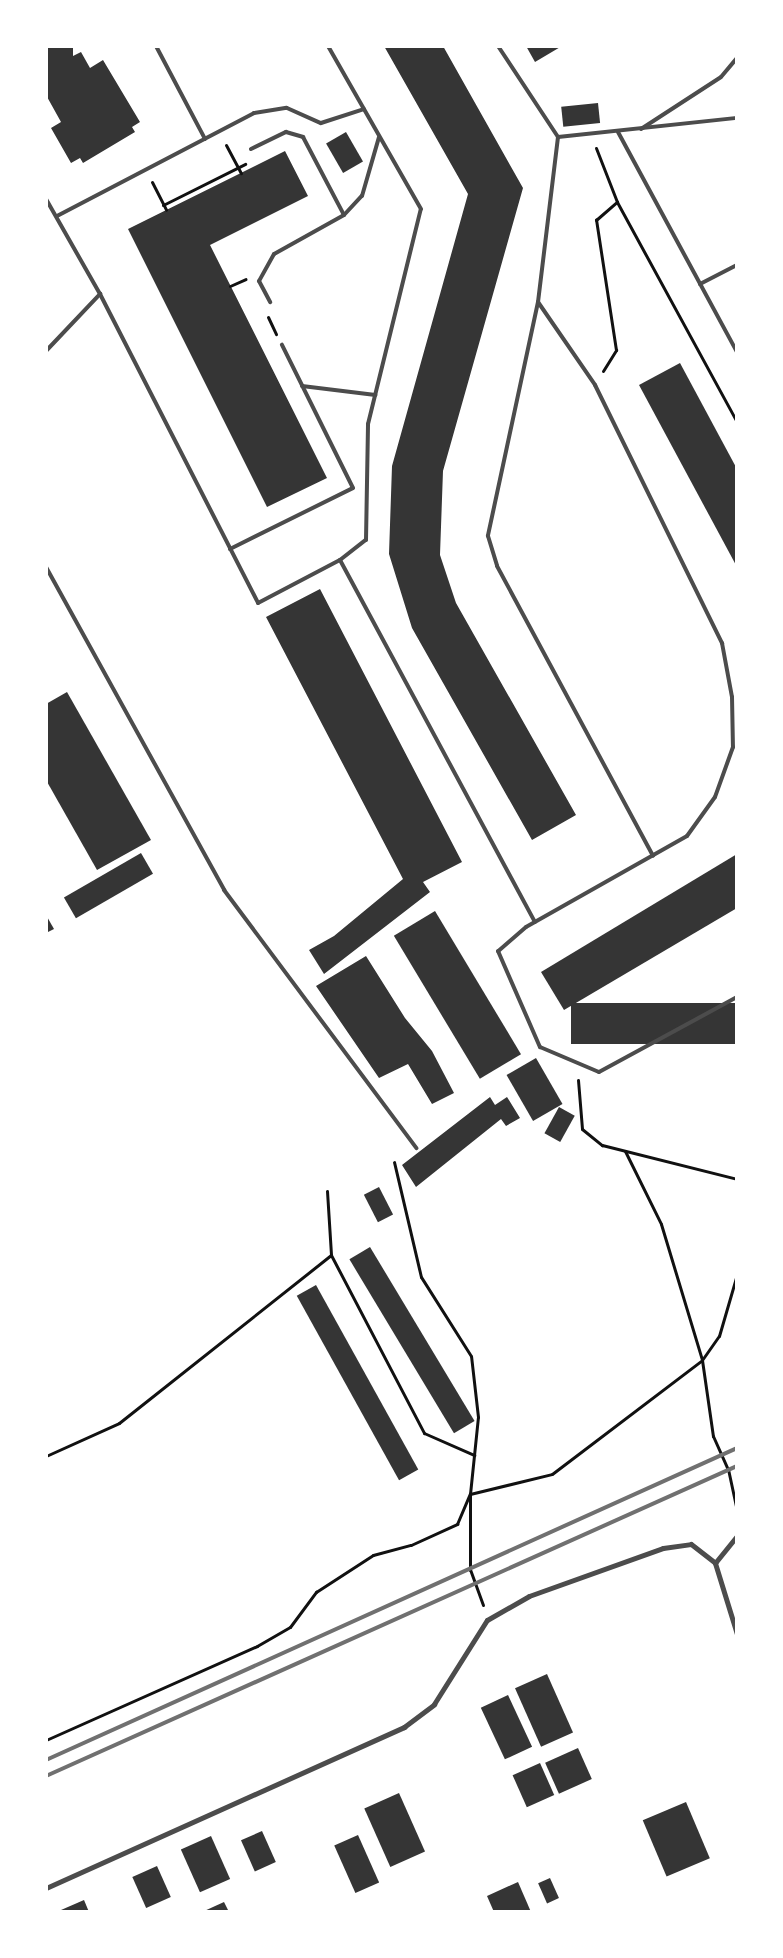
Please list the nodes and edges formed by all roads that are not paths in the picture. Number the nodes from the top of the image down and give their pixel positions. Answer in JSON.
{"nodes":[{"id":1,"x":156,"y":46,"type":"edge"},
{"id":2,"x":328,"y":46,"type":"edge"},
{"id":3,"x":498,"y":46,"type":"edge"},
{"id":4,"x":737,"y":58,"type":"edge"},
{"id":5,"x":364,"y":108,"type":"junction"},
{"id":6,"x":737,"y":118,"type":"edge"},
{"id":7,"x":641,"y":129,"type":"junction"},
{"id":8,"x":618,"y":132,"type":"junction"},
{"id":9,"x":379,"y":136,"type":"junction"},
{"id":10,"x":558,"y":138,"type":"junction"},
{"id":11,"x":205,"y":139,"type":"junction"},
{"id":12,"x":251,"y":149,"type":"dead end"},
{"id":13,"x":46,"y":199,"type":"edge"},
{"id":14,"x":344,"y":215,"type":"junction"},
{"id":15,"x":58,"y":216,"type":"junction"},
{"id":16,"x":737,"y":265,"type":"edge"},
{"id":17,"x":700,"y":284,"type":"junction"},
{"id":18,"x":100,"y":294,"type":"junction"},
{"id":19,"x":270,"y":302,"type":"dead end"},
{"id":20,"x":538,"y":302,"type":"junction"},
{"id":21,"x":282,"y":346,"type":"dead end"},
{"id":22,"x":46,"y":351,"type":"edge"},
{"id":23,"x":737,"y":352,"type":"edge"},
{"id":24,"x":302,"y":386,"type":"junction"},
{"id":25,"x":375,"y":396,"type":"junction"},
{"id":26,"x":230,"y":550,"type":"junction"},
{"id":27,"x":340,"y":560,"type":"junction"},
{"id":28,"x":46,"y":567,"type":"edge"},
{"id":29,"x":653,"y":856,"type":"junction"},
{"id":30,"x":535,"y":922,"type":"junction"},
{"id":31,"x":737,"y":997,"type":"edge"},
{"id":32,"x":416,"y":1148,"type":"dead end"},
{"id":33,"x":737,"y":1536,"type":"edge"},
{"id":34,"x":715,"y":1563,"type":"junction"},
{"id":35,"x":737,"y":1634,"type":"edge"},
{"id":36,"x":46,"y":1888,"type":"edge"}],
"edges":[{"from":1,"to":11,"type":"lane"},
{"from":2,"to":5,"type":"lane"},
{"from":3,"to":10,"type":"lane"},
{"from":4,"to":7,"type":"lane"},
{"from":5,"to":9,"type":"lane"},
{"from":5,"to":11,"type":"lane"},
{"from":6,"to":7,"type":"lane"},
{"from":7,"to":8,"type":"lane"},
{"from":8,"to":10,"type":"lane"},
{"from":8,"to":17,"type":"lane"},
{"from":9,"to":14,"type":"lane"},
{"from":9,"to":25,"type":"lane"},
{"from":10,"to":20,"type":"lane"},
{"from":11,"to":15,"type":"lane"},
{"from":12,"to":14,"type":"lane"},
{"from":13,"to":15,"type":"lane"},
{"from":14,"to":19,"type":"lane"},
{"from":15,"to":18,"type":"lane"},
{"from":16,"to":17,"type":"lane"},
{"from":17,"to":23,"type":"lane"},
{"from":18,"to":22,"type":"lane"},
{"from":18,"to":26,"type":"lane"},
{"from":20,"to":29,"type":"lane"},
{"from":20,"to":29,"type":"lane"},
{"from":21,"to":24,"type":"lane"},
{"from":24,"to":25,"type":"lane"},
{"from":24,"to":26,"type":"lane"},
{"from":25,"to":27,"type":"lane"},
{"from":26,"to":27,"type":"lane"},
{"from":27,"to":30,"type":"lane"},
{"from":28,"to":32,"type":"lane"},
{"from":29,"to":30,"type":"lane"},
{"from":30,"to":31,"type":"lane"},
{"from":33,"to":34,"type":"street"},
{"from":34,"to":35,"type":"street"},
{"from":34,"to":36,"type":"street"}]}
